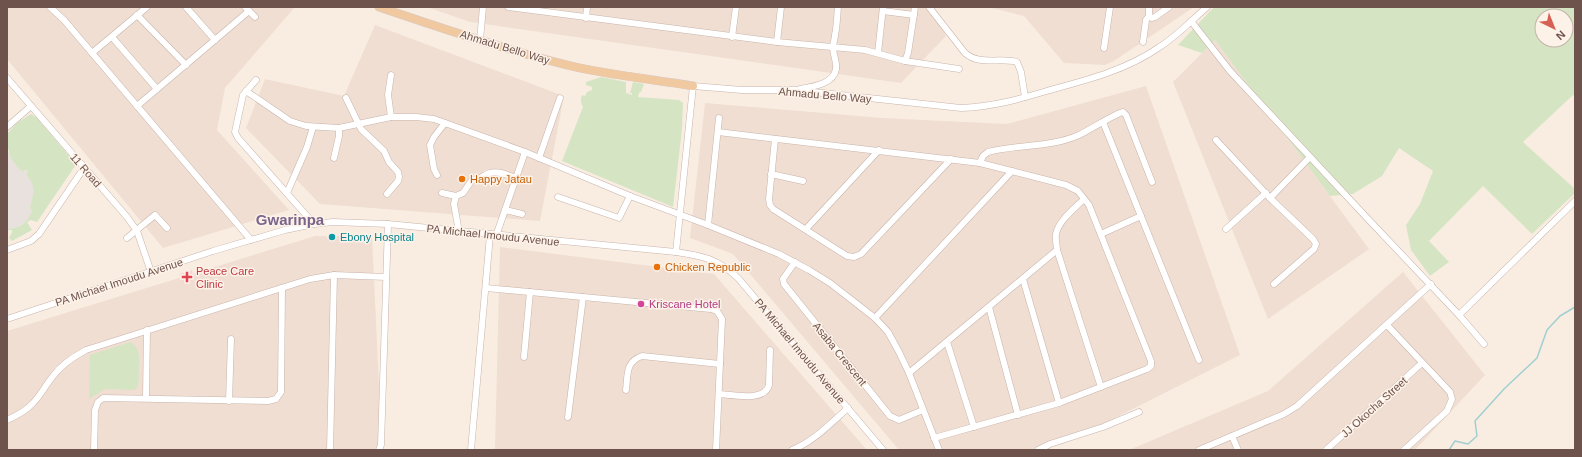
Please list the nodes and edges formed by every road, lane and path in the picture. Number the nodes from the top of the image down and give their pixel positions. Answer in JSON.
{"nodes":[{"id":1,"x":50,"y":7,"type":"edge"},
{"id":2,"x":147,"y":7,"type":"edge"},
{"id":3,"x":186,"y":7,"type":"edge"},
{"id":4,"x":379,"y":7,"type":"edge"},
{"id":5,"x":483,"y":7,"type":"edge"},
{"id":6,"x":508,"y":7,"type":"edge"},
{"id":7,"x":587,"y":7,"type":"edge"},
{"id":8,"x":736,"y":7,"type":"edge"},
{"id":9,"x":781,"y":7,"type":"edge"},
{"id":10,"x":838,"y":7,"type":"edge"},
{"id":11,"x":915,"y":7,"type":"edge"},
{"id":12,"x":929,"y":7,"type":"edge"},
{"id":13,"x":1110,"y":7,"type":"edge"},
{"id":14,"x":1149,"y":7,"type":"edge"},
{"id":15,"x":1169,"y":7,"type":"edge"},
{"id":16,"x":1207,"y":7,"type":"edge"},
{"id":17,"x":247,"y":9,"type":"edge"},
{"id":18,"x":539,"y":9,"type":"edge"},
{"id":19,"x":883,"y":9,"type":"edge"},
{"id":20,"x":137,"y":15,"type":"junction"},
{"id":21,"x":914,"y":15,"type":"junction"},
{"id":22,"x":1149,"y":16,"type":"junction"},
{"id":23,"x":255,"y":17,"type":"dead end"},
{"id":24,"x":586,"y":18,"type":"junction"},
{"id":25,"x":1191,"y":21,"type":"junction"},
{"id":26,"x":732,"y":36,"type":"junction"},
{"id":27,"x":112,"y":37,"type":"junction"},
{"id":28,"x":215,"y":40,"type":"junction"},
{"id":29,"x":480,"y":40,"type":"junction"},
{"id":30,"x":777,"y":42,"type":"junction"},
{"id":31,"x":1144,"y":42,"type":"dead end"},
{"id":32,"x":833,"y":47,"type":"junction"},
{"id":33,"x":1104,"y":48,"type":"dead end"},
{"id":34,"x":92,"y":53,"type":"junction"},
{"id":35,"x":878,"y":53,"type":"junction"},
{"id":36,"x":905,"y":61,"type":"junction"},
{"id":37,"x":186,"y":65,"type":"junction"},
{"id":38,"x":958,"y":69,"type":"dead end"},
{"id":39,"x":391,"y":76,"type":"dead end"},
{"id":40,"x":7,"y":78,"type":"edge"},
{"id":41,"x":256,"y":80,"type":"dead end"},
{"id":42,"x":693,"y":86,"type":"junction"},
{"id":43,"x":157,"y":90,"type":"junction"},
{"id":44,"x":795,"y":90,"type":"junction"},
{"id":45,"x":246,"y":91,"type":"junction"},
{"id":46,"x":1025,"y":97,"type":"junction"},
{"id":47,"x":346,"y":98,"type":"dead end"},
{"id":48,"x":560,"y":98,"type":"dead end"},
{"id":49,"x":31,"y":106,"type":"junction"},
{"id":50,"x":138,"y":106,"type":"junction"},
{"id":51,"x":391,"y":118,"type":"junction"},
{"id":52,"x":719,"y":118,"type":"dead end"},
{"id":53,"x":1103,"y":122,"type":"junction"},
{"id":54,"x":445,"y":123,"type":"junction"},
{"id":55,"x":358,"y":124,"type":"junction"},
{"id":56,"x":313,"y":127,"type":"junction"},
{"id":57,"x":7,"y":128,"type":"edge"},
{"id":58,"x":339,"y":128,"type":"junction"},
{"id":59,"x":718,"y":132,"type":"junction"},
{"id":60,"x":775,"y":139,"type":"junction"},
{"id":61,"x":1216,"y":140,"type":"dead end"},
{"id":62,"x":879,"y":150,"type":"junction"},
{"id":63,"x":525,"y":152,"type":"junction"},
{"id":64,"x":1310,"y":157,"type":"junction"},
{"id":65,"x":334,"y":158,"type":"dead end"},
{"id":66,"x":539,"y":158,"type":"junction"},
{"id":67,"x":951,"y":159,"type":"junction"},
{"id":68,"x":980,"y":163,"type":"junction"},
{"id":69,"x":84,"y":168,"type":"junction"},
{"id":70,"x":1012,"y":171,"type":"junction"},
{"id":71,"x":772,"y":174,"type":"junction"},
{"id":72,"x":437,"y":175,"type":"dead end"},
{"id":73,"x":516,"y":178,"type":"junction"},
{"id":74,"x":803,"y":181,"type":"dead end"},
{"id":75,"x":1152,"y":182,"type":"dead end"},
{"id":76,"x":287,"y":193,"type":"junction"},
{"id":77,"x":442,"y":193,"type":"dead end"},
{"id":78,"x":387,"y":194,"type":"dead end"},
{"id":79,"x":456,"y":196,"type":"junction"},
{"id":80,"x":630,"y":196,"type":"junction"},
{"id":81,"x":1268,"y":196,"type":"junction"},
{"id":82,"x":558,"y":197,"type":"dead end"},
{"id":83,"x":1084,"y":199,"type":"junction"},
{"id":84,"x":1575,"y":201,"type":"edge"},
{"id":85,"x":505,"y":210,"type":"junction"},
{"id":86,"x":522,"y":214,"type":"dead end"},
{"id":87,"x":681,"y":215,"type":"junction"},
{"id":88,"x":1141,"y":216,"type":"junction"},
{"id":89,"x":314,"y":224,"type":"junction"},
{"id":90,"x":388,"y":224,"type":"junction"},
{"id":91,"x":708,"y":225,"type":"junction"},
{"id":92,"x":167,"y":228,"type":"dead end"},
{"id":93,"x":806,"y":229,"type":"junction"},
{"id":94,"x":1226,"y":229,"type":"dead end"},
{"id":95,"x":136,"y":231,"type":"junction"},
{"id":96,"x":459,"y":232,"type":"junction"},
{"id":97,"x":1101,"y":234,"type":"junction"},
{"id":98,"x":493,"y":236,"type":"junction"},
{"id":99,"x":127,"y":238,"type":"dead end"},
{"id":100,"x":251,"y":240,"type":"junction"},
{"id":101,"x":7,"y":250,"type":"edge"},
{"id":102,"x":1057,"y":250,"type":"junction"},
{"id":103,"x":676,"y":252,"type":"junction"},
{"id":104,"x":795,"y":262,"type":"junction"},
{"id":105,"x":151,"y":272,"type":"junction"},
{"id":106,"x":334,"y":276,"type":"junction"},
{"id":107,"x":386,"y":278,"type":"junction"},
{"id":108,"x":1023,"y":278,"type":"junction"},
{"id":109,"x":1274,"y":284,"type":"dead end"},
{"id":110,"x":1431,"y":284,"type":"junction"},
{"id":111,"x":282,"y":288,"type":"junction"},
{"id":112,"x":486,"y":288,"type":"junction"},
{"id":113,"x":530,"y":292,"type":"junction"},
{"id":114,"x":582,"y":297,"type":"junction"},
{"id":115,"x":989,"y":307,"type":"junction"},
{"id":116,"x":1459,"y":315,"type":"junction"},
{"id":117,"x":875,"y":318,"type":"junction"},
{"id":118,"x":7,"y":319,"type":"edge"},
{"id":119,"x":1387,"y":325,"type":"junction"},
{"id":120,"x":147,"y":330,"type":"junction"},
{"id":121,"x":231,"y":340,"type":"dead end"},
{"id":122,"x":947,"y":342,"type":"junction"},
{"id":123,"x":1484,"y":344,"type":"dead end"},
{"id":124,"x":770,"y":350,"type":"dead end"},
{"id":125,"x":524,"y":357,"type":"dead end"},
{"id":126,"x":1199,"y":360,"type":"dead end"},
{"id":127,"x":720,"y":364,"type":"junction"},
{"id":128,"x":1422,"y":364,"type":"junction"},
{"id":129,"x":909,"y":373,"type":"junction"},
{"id":130,"x":1101,"y":387,"type":"junction"},
{"id":131,"x":626,"y":390,"type":"dead end"},
{"id":132,"x":719,"y":394,"type":"junction"},
{"id":133,"x":146,"y":398,"type":"junction"},
{"id":134,"x":229,"y":401,"type":"junction"},
{"id":135,"x":1059,"y":403,"type":"junction"},
{"id":136,"x":848,"y":408,"type":"junction"},
{"id":137,"x":923,"y":410,"type":"junction"},
{"id":138,"x":1140,"y":412,"type":"dead end"},
{"id":139,"x":1018,"y":416,"type":"junction"},
{"id":140,"x":568,"y":417,"type":"dead end"},
{"id":141,"x":7,"y":420,"type":"edge"},
{"id":142,"x":974,"y":427,"type":"junction"},
{"id":143,"x":1232,"y":436,"type":"junction"},
{"id":144,"x":934,"y":438,"type":"junction"},
{"id":145,"x":94,"y":450,"type":"edge"},
{"id":146,"x":330,"y":450,"type":"edge"},
{"id":147,"x":379,"y":450,"type":"edge"},
{"id":148,"x":471,"y":450,"type":"edge"},
{"id":149,"x":716,"y":450,"type":"edge"},
{"id":150,"x":792,"y":450,"type":"edge"},
{"id":151,"x":883,"y":450,"type":"edge"},
{"id":152,"x":939,"y":450,"type":"edge"},
{"id":153,"x":1038,"y":450,"type":"edge"},
{"id":154,"x":1199,"y":450,"type":"edge"},
{"id":155,"x":1238,"y":450,"type":"edge"},
{"id":156,"x":1326,"y":450,"type":"edge"},
{"id":157,"x":1404,"y":450,"type":"edge"}],
"edges":[{"from":1,"to":34,"type":"street"},
{"from":2,"to":20,"type":"street"},
{"from":3,"to":28,"type":"street"},
{"from":4,"to":29,"type":"main road","name":"Ahmadu Bello Way"},
{"from":5,"to":29,"type":"street"},
{"from":6,"to":18,"type":"street"},
{"from":7,"to":24,"type":"street"},
{"from":8,"to":26,"type":"street"},
{"from":9,"to":30,"type":"street"},
{"from":10,"to":32,"type":"street"},
{"from":11,"to":21,"type":"street"},
{"from":12,"to":46,"type":"street"},
{"from":13,"to":33,"type":"street"},
{"from":14,"to":22,"type":"street"},
{"from":15,"to":22,"type":"street"},
{"from":16,"to":25,"type":"street","name":"Ahmadu Bello Way"},
{"from":17,"to":23,"type":"street"},
{"from":17,"to":28,"type":"street"},
{"from":18,"to":24,"type":"street"},
{"from":19,"to":21,"type":"street"},
{"from":19,"to":35,"type":"street"},
{"from":20,"to":27,"type":"street"},
{"from":20,"to":37,"type":"street"},
{"from":21,"to":36,"type":"street"},
{"from":22,"to":31,"type":"street"},
{"from":24,"to":26,"type":"street"},
{"from":25,"to":46,"type":"street","name":"Ahmadu Bello Way"},
{"from":25,"to":64,"type":"street"},
{"from":26,"to":30,"type":"street"},
{"from":27,"to":34,"type":"street"},
{"from":27,"to":43,"type":"street"},
{"from":28,"to":37,"type":"street"},
{"from":29,"to":42,"type":"main road","name":"Ahmadu Bello Way"},
{"from":30,"to":32,"type":"street"},
{"from":32,"to":35,"type":"street"},
{"from":32,"to":44,"type":"street"},
{"from":34,"to":50,"type":"street"},
{"from":35,"to":36,"type":"street"},
{"from":36,"to":38,"type":"street"},
{"from":37,"to":43,"type":"street"},
{"from":39,"to":51,"type":"street"},
{"from":40,"to":49,"type":"street","name":"11 Road"},
{"from":41,"to":45,"type":"street"},
{"from":42,"to":44,"type":"street","name":"Ahmadu Bello Way"},
{"from":42,"to":87,"type":"street"},
{"from":43,"to":50,"type":"street"},
{"from":44,"to":46,"type":"street","name":"Ahmadu Bello Way"},
{"from":45,"to":56,"type":"street"},
{"from":45,"to":76,"type":"street"},
{"from":47,"to":55,"type":"street"},
{"from":48,"to":66,"type":"street"},
{"from":49,"to":57,"type":"street"},
{"from":49,"to":69,"type":"street","name":"11 Road"},
{"from":50,"to":100,"type":"street"},
{"from":51,"to":54,"type":"street"},
{"from":51,"to":55,"type":"street"},
{"from":52,"to":59,"type":"street"},
{"from":53,"to":68,"type":"street"},
{"from":53,"to":75,"type":"street"},
{"from":53,"to":88,"type":"street"},
{"from":54,"to":63,"type":"street"},
{"from":54,"to":72,"type":"street"},
{"from":55,"to":58,"type":"street"},
{"from":55,"to":78,"type":"street"},
{"from":56,"to":58,"type":"street"},
{"from":56,"to":76,"type":"street"},
{"from":58,"to":65,"type":"street"},
{"from":59,"to":60,"type":"street"},
{"from":59,"to":91,"type":"street"},
{"from":60,"to":62,"type":"street"},
{"from":60,"to":71,"type":"street"},
{"from":61,"to":81,"type":"street"},
{"from":62,"to":67,"type":"street"},
{"from":62,"to":93,"type":"street"},
{"from":63,"to":66,"type":"street"},
{"from":63,"to":73,"type":"street"},
{"from":64,"to":81,"type":"street"},
{"from":64,"to":110,"type":"street"},
{"from":66,"to":80,"type":"street"},
{"from":67,"to":68,"type":"street"},
{"from":67,"to":93,"type":"street"},
{"from":68,"to":70,"type":"street"},
{"from":69,"to":95,"type":"street","name":"11 Road"},
{"from":69,"to":101,"type":"street"},
{"from":70,"to":83,"type":"street"},
{"from":70,"to":117,"type":"street"},
{"from":71,"to":74,"type":"street"},
{"from":71,"to":93,"type":"street"},
{"from":73,"to":79,"type":"street"},
{"from":73,"to":85,"type":"street"},
{"from":76,"to":89,"type":"street"},
{"from":77,"to":79,"type":"street"},
{"from":79,"to":96,"type":"street"},
{"from":80,"to":82,"type":"street"},
{"from":80,"to":87,"type":"street"},
{"from":81,"to":94,"type":"street"},
{"from":81,"to":109,"type":"street"},
{"from":83,"to":97,"type":"street"},
{"from":83,"to":102,"type":"street"},
{"from":84,"to":116,"type":"street"},
{"from":85,"to":86,"type":"street"},
{"from":85,"to":98,"type":"street"},
{"from":87,"to":91,"type":"street"},
{"from":87,"to":103,"type":"street"},
{"from":88,"to":97,"type":"street"},
{"from":88,"to":126,"type":"street"},
{"from":89,"to":90,"type":"street","name":"PA Michael Imoudu Avenue"},
{"from":89,"to":100,"type":"street","name":"PA Michael Imoudu Avenue"},
{"from":90,"to":96,"type":"street","name":"PA Michael Imoudu Avenue"},
{"from":90,"to":107,"type":"street"},
{"from":91,"to":104,"type":"street"},
{"from":92,"to":95,"type":"street"},
{"from":95,"to":99,"type":"street"},
{"from":95,"to":105,"type":"street","name":"11 Road"},
{"from":96,"to":98,"type":"street","name":"PA Michael Imoudu Avenue"},
{"from":97,"to":130,"type":"street"},
{"from":98,"to":103,"type":"street","name":"PA Michael Imoudu Avenue"},
{"from":98,"to":112,"type":"street"},
{"from":100,"to":105,"type":"street","name":"PA Michael Imoudu Avenue"},
{"from":102,"to":108,"type":"street"},
{"from":102,"to":130,"type":"street"},
{"from":103,"to":136,"type":"street","name":"PA Michael Imoudu Avenue"},
{"from":104,"to":117,"type":"street"},
{"from":104,"to":137,"type":"street","name":"Asaba Crescent"},
{"from":105,"to":118,"type":"street","name":"PA Michael Imoudu Avenue"},
{"from":106,"to":107,"type":"street"},
{"from":106,"to":111,"type":"street"},
{"from":106,"to":146,"type":"street"},
{"from":107,"to":147,"type":"street"},
{"from":108,"to":115,"type":"street"},
{"from":108,"to":135,"type":"street"},
{"from":110,"to":116,"type":"street"},
{"from":110,"to":119,"type":"street"},
{"from":111,"to":120,"type":"street"},
{"from":111,"to":134,"type":"street"},
{"from":112,"to":113,"type":"street"},
{"from":112,"to":148,"type":"street"},
{"from":113,"to":114,"type":"street"},
{"from":113,"to":125,"type":"street"},
{"from":114,"to":127,"type":"street"},
{"from":114,"to":140,"type":"street"},
{"from":115,"to":122,"type":"street"},
{"from":115,"to":139,"type":"street"},
{"from":116,"to":123,"type":"street"},
{"from":117,"to":129,"type":"street"},
{"from":119,"to":128,"type":"street"},
{"from":119,"to":143,"type":"street"},
{"from":120,"to":133,"type":"street"},
{"from":120,"to":141,"type":"street"},
{"from":121,"to":134,"type":"street"},
{"from":122,"to":129,"type":"street"},
{"from":122,"to":142,"type":"street"},
{"from":124,"to":132,"type":"street"},
{"from":127,"to":131,"type":"street"},
{"from":127,"to":132,"type":"street"},
{"from":128,"to":156,"type":"street","name":"JJ Okocha Street"},
{"from":128,"to":157,"type":"street"},
{"from":129,"to":137,"type":"street"},
{"from":130,"to":135,"type":"street"},
{"from":132,"to":149,"type":"street"},
{"from":133,"to":134,"type":"street"},
{"from":133,"to":145,"type":"street"},
{"from":135,"to":139,"type":"street"},
{"from":136,"to":150,"type":"street"},
{"from":136,"to":151,"type":"street","name":"PA Michael Imoudu Avenue"},
{"from":137,"to":144,"type":"street"},
{"from":138,"to":153,"type":"street"},
{"from":139,"to":142,"type":"street"},
{"from":142,"to":144,"type":"street"},
{"from":143,"to":154,"type":"street"},
{"from":143,"to":155,"type":"street"},
{"from":144,"to":152,"type":"street"}]}
